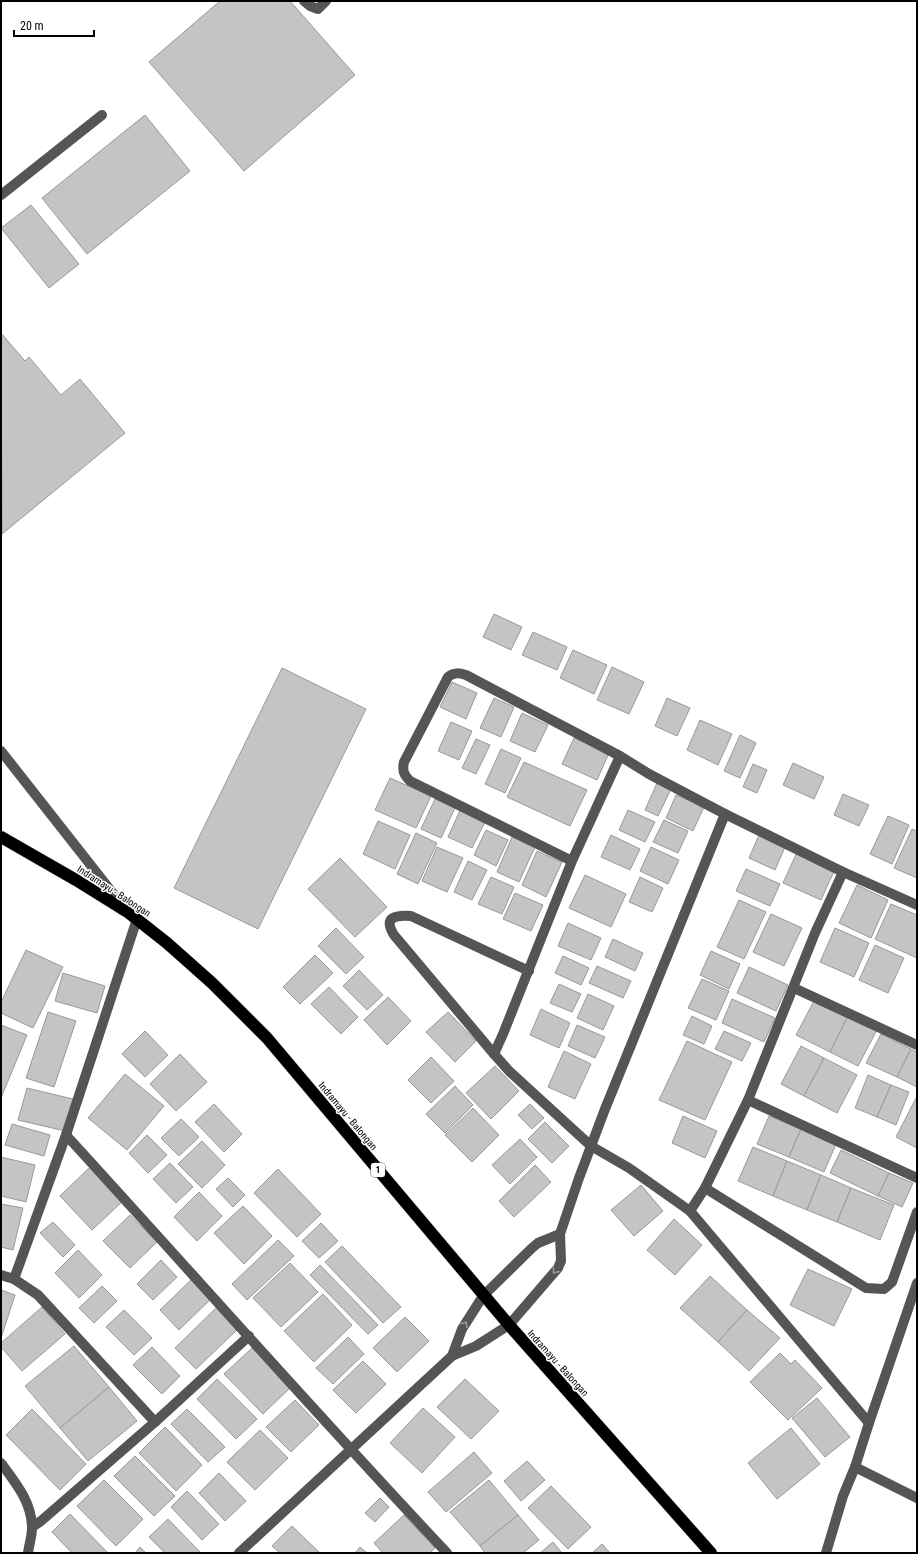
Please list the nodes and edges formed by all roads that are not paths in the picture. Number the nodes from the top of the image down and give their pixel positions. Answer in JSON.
{"nodes":[{"id":1,"x":304,"y":1,"type":"edge"},
{"id":2,"x":326,"y":1,"type":"edge"},
{"id":3,"x":102,"y":115,"type":"dead end"},
{"id":4,"x":1,"y":195,"type":"edge"},
{"id":5,"x":1,"y":751,"type":"edge"},
{"id":6,"x":620,"y":756,"type":"junction"},
{"id":7,"x":725,"y":814,"type":"junction"},
{"id":8,"x":1,"y":838,"type":"edge"},
{"id":9,"x":572,"y":861,"type":"junction"},
{"id":10,"x":843,"y":872,"type":"junction"},
{"id":11,"x":917,"y":905,"type":"edge"},
{"id":12,"x":133,"y":916,"type":"junction"},
{"id":13,"x":529,"y":971,"type":"junction"},
{"id":14,"x":794,"y":988,"type":"junction"},
{"id":15,"x":917,"y":1045,"type":"edge"},
{"id":16,"x":494,"y":1054,"type":"junction"},
{"id":17,"x":748,"y":1100,"type":"junction"},
{"id":18,"x":66,"y":1135,"type":"junction"},
{"id":19,"x":592,"y":1146,"type":"junction"},
{"id":20,"x":917,"y":1178,"type":"edge"},
{"id":21,"x":705,"y":1188,"type":"junction"},
{"id":22,"x":690,"y":1212,"type":"junction"},
{"id":23,"x":917,"y":1212,"type":"edge"},
{"id":24,"x":560,"y":1234,"type":"junction"},
{"id":25,"x":1,"y":1275,"type":"edge"},
{"id":26,"x":14,"y":1279,"type":"junction"},
{"id":27,"x":917,"y":1283,"type":"edge"},
{"id":28,"x":484,"y":1296,"type":"junction"},
{"id":29,"x":509,"y":1325,"type":"junction"},
{"id":30,"x":249,"y":1336,"type":"junction"},
{"id":31,"x":452,"y":1356,"type":"junction"},
{"id":32,"x":155,"y":1422,"type":"junction"},
{"id":33,"x":869,"y":1422,"type":"junction"},
{"id":34,"x":350,"y":1450,"type":"junction"},
{"id":35,"x":1,"y":1463,"type":"edge"},
{"id":36,"x":855,"y":1467,"type":"junction"},
{"id":37,"x":917,"y":1498,"type":"edge"},
{"id":38,"x":32,"y":1527,"type":"junction"},
{"id":39,"x":28,"y":1553,"type":"edge"},
{"id":40,"x":239,"y":1553,"type":"edge"},
{"id":41,"x":447,"y":1553,"type":"edge"},
{"id":42,"x":711,"y":1553,"type":"edge"},
{"id":43,"x":826,"y":1553,"type":"edge"}],
"edges":[{"from":1,"to":2,"type":"street"},
{"from":3,"to":4,"type":"street"},
{"from":5,"to":12,"type":"street"},
{"from":6,"to":7,"type":"street"},
{"from":6,"to":9,"type":"street"},
{"from":6,"to":9,"type":"street"},
{"from":7,"to":10,"type":"street"},
{"from":7,"to":19,"type":"street"},
{"from":8,"to":12,"type":"highway","name":"Indramayu - Balongan","number":"1"},
{"from":9,"to":13,"type":"street"},
{"from":10,"to":11,"type":"street"},
{"from":10,"to":14,"type":"street"},
{"from":12,"to":18,"type":"street"},
{"from":12,"to":28,"type":"highway","name":"Indramayu - Balongan","number":"1"},
{"from":13,"to":16,"type":"street"},
{"from":13,"to":16,"type":"street"},
{"from":14,"to":15,"type":"street"},
{"from":14,"to":17,"type":"street"},
{"from":16,"to":19,"type":"street"},
{"from":17,"to":20,"type":"street"},
{"from":17,"to":21,"type":"street"},
{"from":18,"to":26,"type":"street"},
{"from":18,"to":30,"type":"street"},
{"from":19,"to":22,"type":"street"},
{"from":19,"to":24,"type":"street"},
{"from":21,"to":22,"type":"street"},
{"from":21,"to":23,"type":"street"},
{"from":22,"to":33,"type":"street"},
{"from":24,"to":28,"type":"street"},
{"from":24,"to":29,"type":"street","one_way":true},
{"from":25,"to":26,"type":"street"},
{"from":26,"to":32,"type":"street"},
{"from":27,"to":33,"type":"street"},
{"from":28,"to":29,"type":"highway","name":"Indramayu - Balongan","number":"1"},
{"from":31,"to":28,"type":"street","one_way":true},
{"from":29,"to":31,"type":"street"},
{"from":29,"to":42,"type":"highway","name":"Indramayu - Balongan","number":"1"},
{"from":30,"to":32,"type":"street"},
{"from":30,"to":34,"type":"street"},
{"from":31,"to":34,"type":"street"},
{"from":32,"to":38,"type":"street"},
{"from":33,"to":36,"type":"street"},
{"from":34,"to":40,"type":"street"},
{"from":34,"to":41,"type":"street"},
{"from":35,"to":38,"type":"street"},
{"from":36,"to":37,"type":"street"},
{"from":36,"to":43,"type":"street"},
{"from":38,"to":39,"type":"street"}]}
